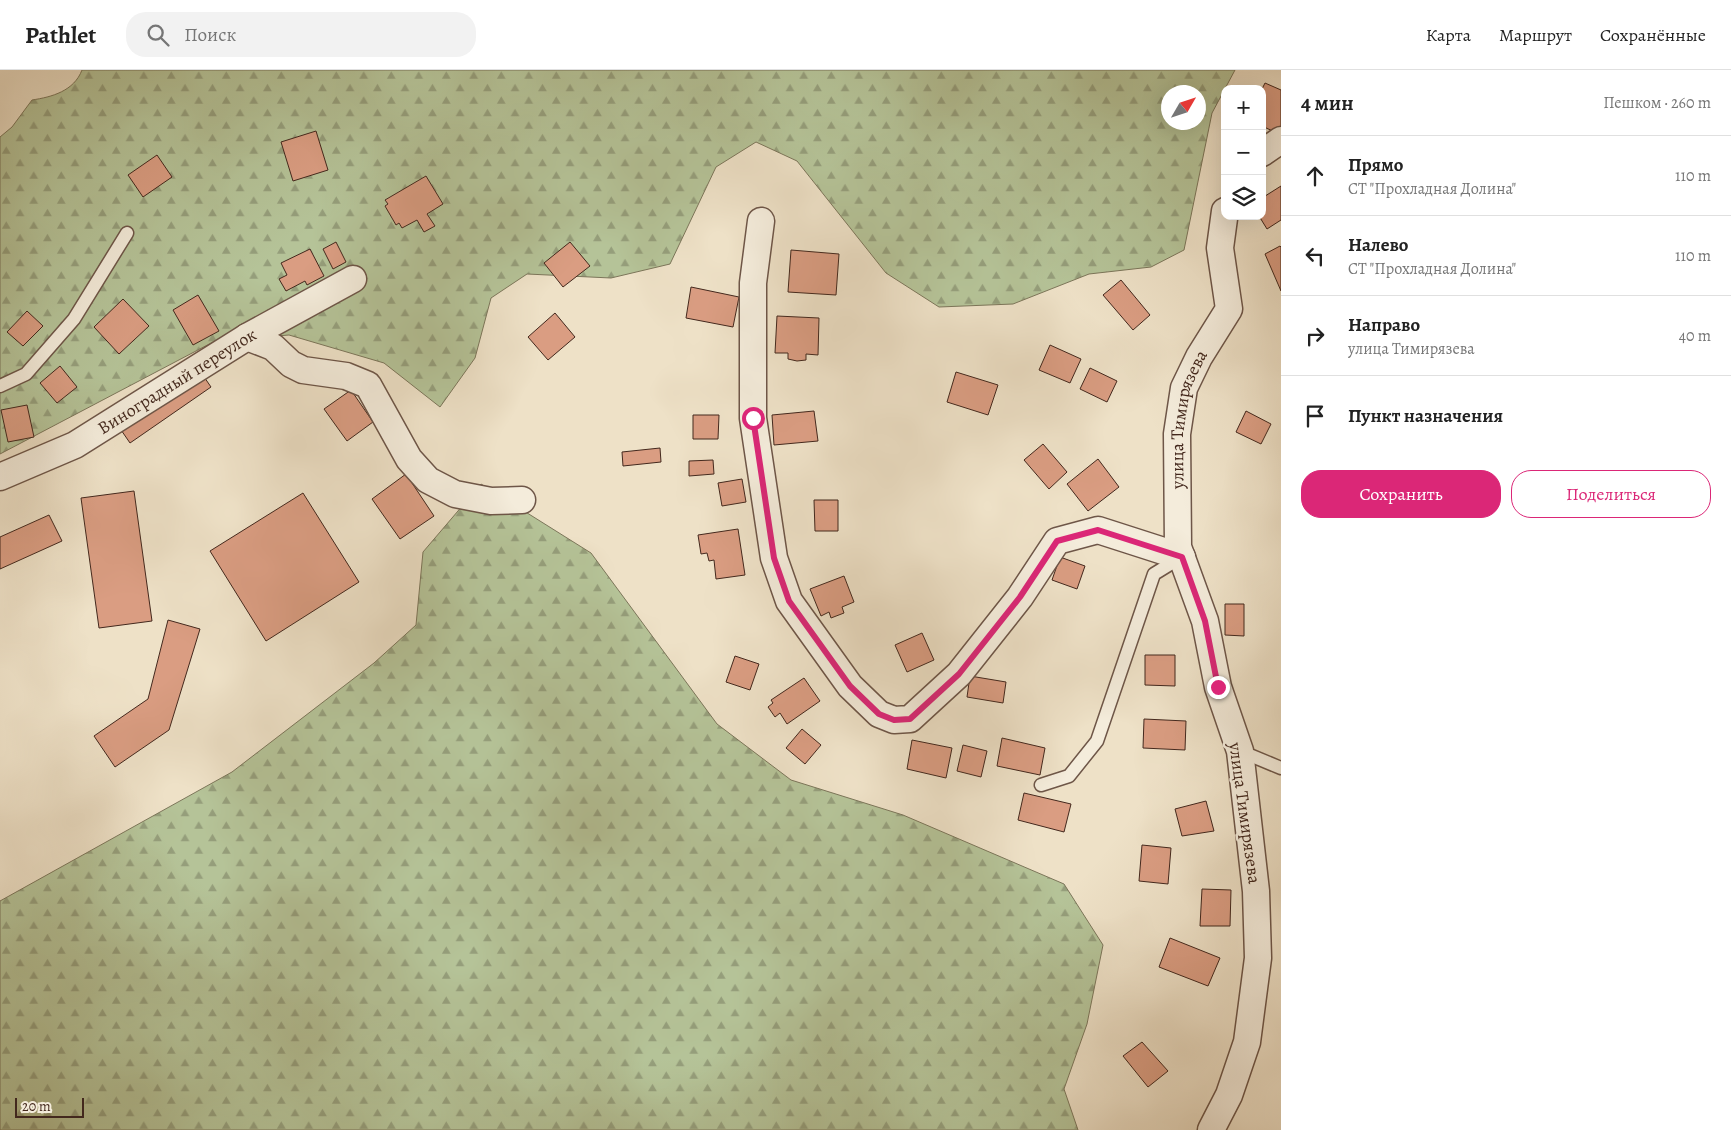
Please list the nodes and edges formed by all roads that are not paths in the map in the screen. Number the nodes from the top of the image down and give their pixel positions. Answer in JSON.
{"nodes":[{"id":1,"x":1281,"y":140,"type":"edge"},
{"id":2,"x":1266,"y":150,"type":"edge"},
{"id":3,"x":1224,"y":220,"type":"edge"},
{"id":4,"x":760,"y":221,"type":"dead end"},
{"id":5,"x":127,"y":233,"type":"dead end"},
{"id":6,"x":354,"y":279,"type":"dead end"},
{"id":7,"x":247,"y":337,"type":"junction"},
{"id":8,"x":0,"y":386,"type":"edge"},
{"id":9,"x":0,"y":477,"type":"edge"},
{"id":10,"x":522,"y":500,"type":"dead end"},
{"id":11,"x":1182,"y":557,"type":"junction"},
{"id":12,"x":1240,"y":751,"type":"junction"},
{"id":13,"x":1281,"y":768,"type":"edge"},
{"id":14,"x":1041,"y":785,"type":"dead end"},
{"id":15,"x":1211,"y":1130,"type":"edge"}],
"edges":[{"from":1,"to":2,"type":"street"},
{"from":3,"to":11,"type":"street","name":"улица Тимирязева"},
{"from":4,"to":11,"type":"street"},
{"from":5,"to":8,"type":"lane"},
{"from":6,"to":7,"type":"street","name":"Виноградный переулок"},
{"from":7,"to":9,"type":"street","name":"Виноградный переулок"},
{"from":7,"to":10,"type":"street"},
{"from":11,"to":12,"type":"street","name":"улица Тимирязева"},
{"from":11,"to":14,"type":"lane"},
{"from":12,"to":13,"type":"lane"},
{"from":12,"to":15,"type":"street","name":"улица Тимирязева"}]}
